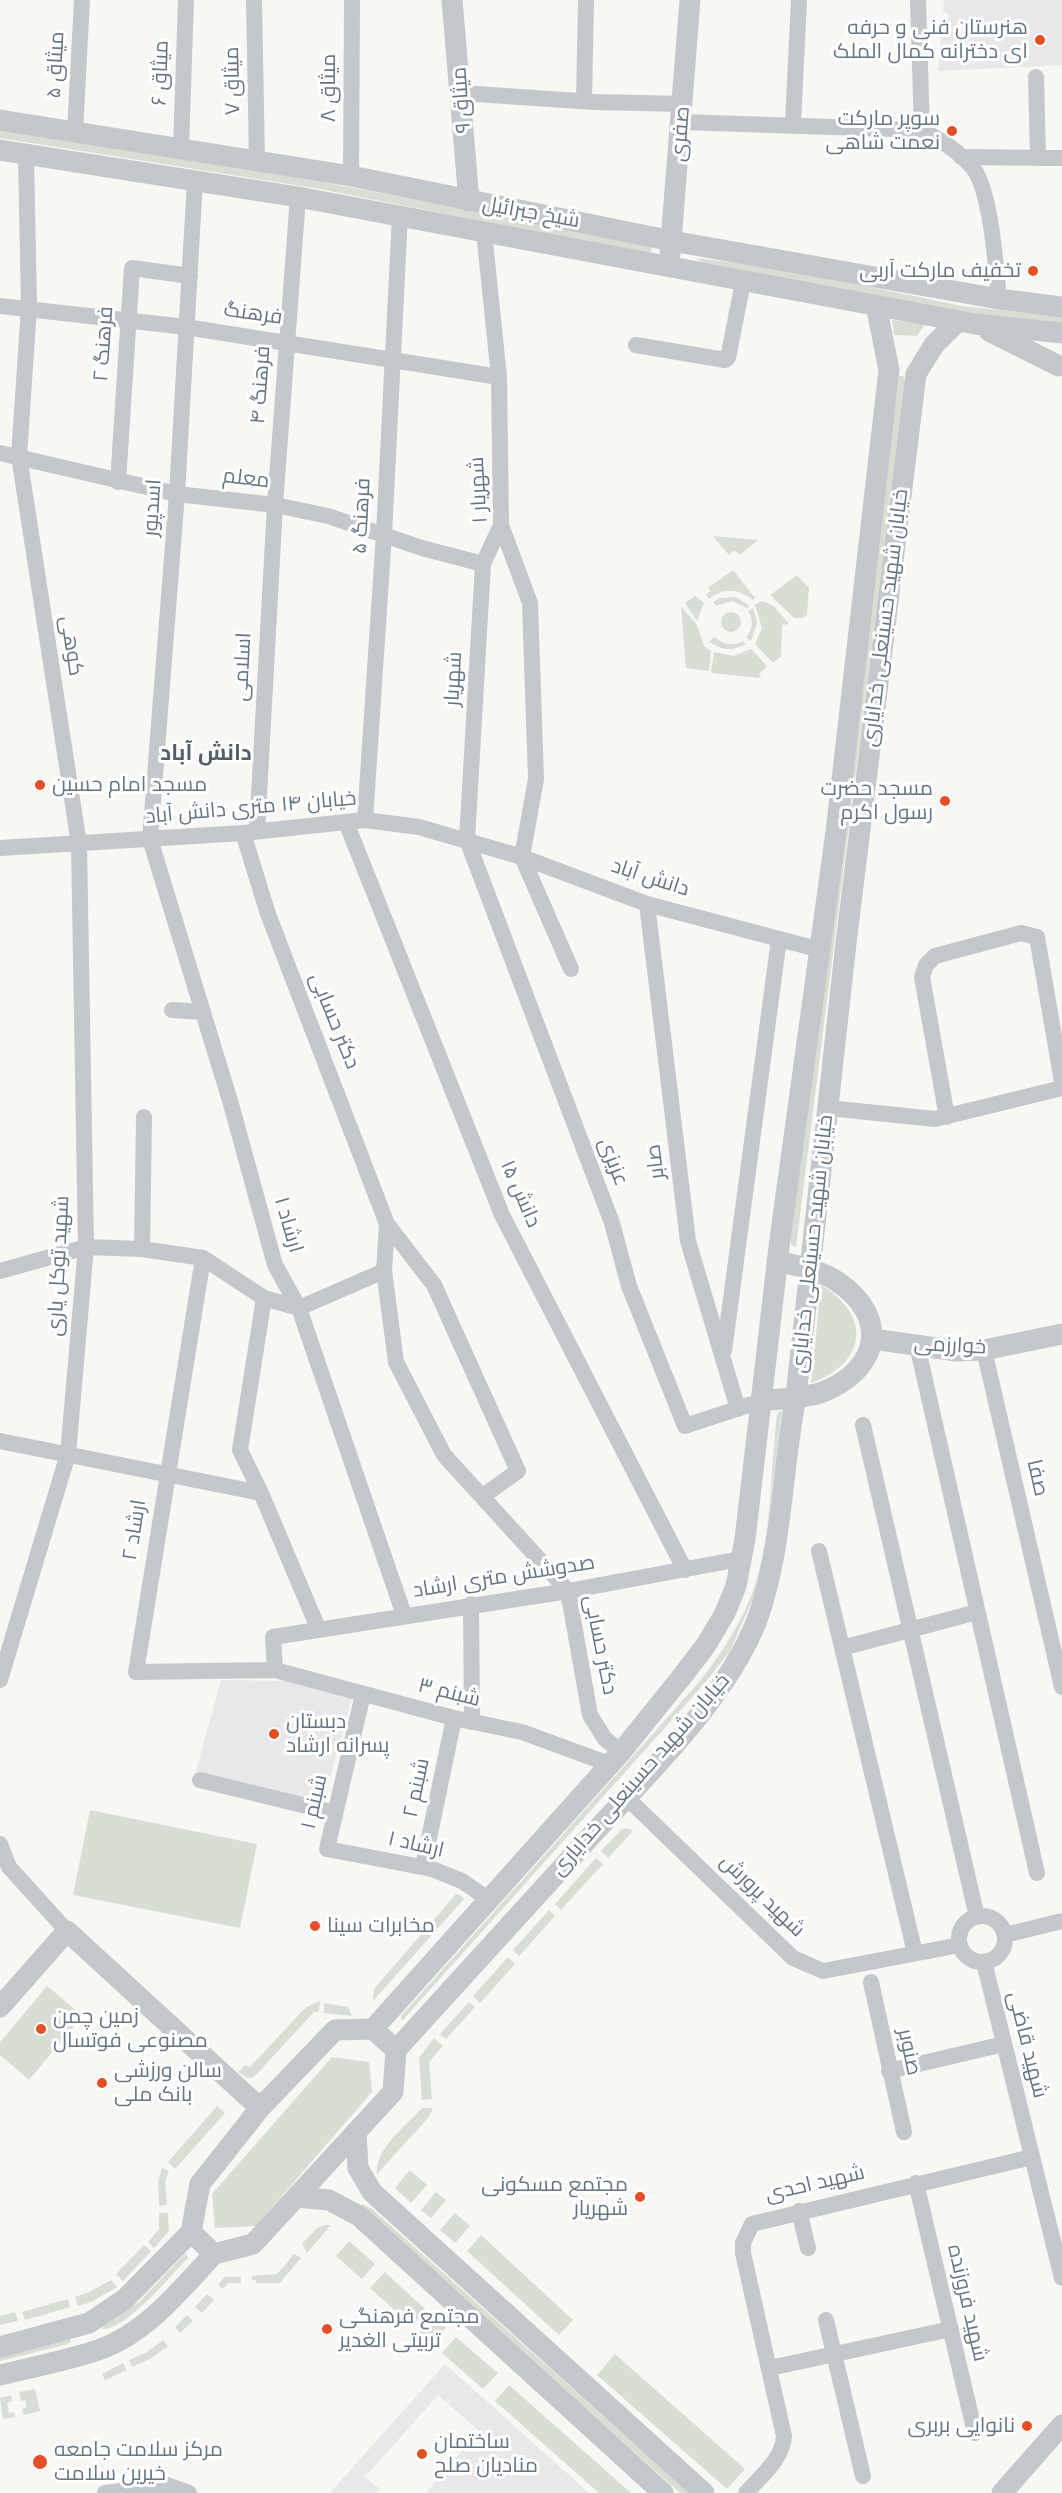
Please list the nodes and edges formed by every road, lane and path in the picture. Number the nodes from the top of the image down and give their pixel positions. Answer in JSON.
{"nodes":[{"id":1,"x":82,"y":0,"type":"edge"},
{"id":2,"x":186,"y":0,"type":"edge"},
{"id":3,"x":254,"y":0,"type":"edge"},
{"id":4,"x":352,"y":0,"type":"edge"},
{"id":5,"x":452,"y":0,"type":"edge"},
{"id":6,"x":586,"y":0,"type":"edge"},
{"id":7,"x":690,"y":0,"type":"edge"},
{"id":8,"x":799,"y":0,"type":"edge"},
{"id":9,"x":918,"y":0,"type":"edge"},
{"id":10,"x":1036,"y":77,"type":"dead end"},
{"id":11,"x":461,"y":93,"type":"junction"},
{"id":12,"x":584,"y":101,"type":"junction"},
{"id":13,"x":683,"y":113,"type":"junction"},
{"id":14,"x":0,"y":120,"type":"edge"},
{"id":15,"x":793,"y":123,"type":"junction"},
{"id":16,"x":922,"y":130,"type":"junction"},
{"id":17,"x":75,"y":132,"type":"junction"},
{"id":18,"x":181,"y":148,"type":"junction"},
{"id":19,"x":0,"y":150,"type":"edge"},
{"id":20,"x":26,"y":155,"type":"junction"},
{"id":21,"x":961,"y":157,"type":"junction"},
{"id":22,"x":1038,"y":158,"type":"junction"},
{"id":23,"x":1062,"y":158,"type":"edge"},
{"id":24,"x":257,"y":161,"type":"junction"},
{"id":25,"x":351,"y":176,"type":"junction"},
{"id":26,"x":195,"y":180,"type":"junction"},
{"id":27,"x":298,"y":197,"type":"junction"},
{"id":28,"x":469,"y":201,"type":"junction"},
{"id":29,"x":400,"y":215,"type":"junction"},
{"id":30,"x":484,"y":232,"type":"junction"},
{"id":31,"x":672,"y":241,"type":"junction"},
{"id":32,"x":668,"y":267,"type":"junction"},
{"id":33,"x":190,"y":276,"type":"junction"},
{"id":34,"x":742,"y":282,"type":"junction"},
{"id":35,"x":999,"y":299,"type":"junction"},
{"id":36,"x":876,"y":305,"type":"junction"},
{"id":37,"x":0,"y":306,"type":"edge"},
{"id":38,"x":29,"y":307,"type":"junction"},
{"id":39,"x":1062,"y":307,"type":"edge"},
{"id":40,"x":128,"y":320,"type":"junction"},
{"id":41,"x":967,"y":322,"type":"junction"},
{"id":42,"x":186,"y":327,"type":"junction"},
{"id":43,"x":1062,"y":333,"type":"edge"},
{"id":44,"x":1062,"y":340,"type":"edge"},
{"id":45,"x":286,"y":342,"type":"junction"},
{"id":46,"x":636,"y":345,"type":"dead end"},
{"id":47,"x":394,"y":360,"type":"junction"},
{"id":48,"x":1061,"y":368,"type":"edge"},
{"id":49,"x":888,"y":370,"type":"junction"},
{"id":50,"x":916,"y":374,"type":"junction"},
{"id":51,"x":499,"y":377,"type":"junction"},
{"id":52,"x":0,"y":453,"type":"edge"},
{"id":53,"x":19,"y":456,"type":"junction"},
{"id":54,"x":118,"y":482,"type":"junction"},
{"id":55,"x":177,"y":494,"type":"junction"},
{"id":56,"x":275,"y":505,"type":"junction"},
{"id":57,"x":501,"y":525,"type":"junction"},
{"id":58,"x":384,"y":534,"type":"junction"},
{"id":59,"x":483,"y":564,"type":"junction"},
{"id":60,"x":365,"y":820,"type":"junction"},
{"id":61,"x":346,"y":822,"type":"junction"},
{"id":62,"x":250,"y":832,"type":"junction"},
{"id":63,"x":150,"y":839,"type":"junction"},
{"id":64,"x":467,"y":840,"type":"junction"},
{"id":65,"x":79,"y":844,"type":"junction"},
{"id":66,"x":0,"y":848,"type":"edge"},
{"id":67,"x":522,"y":857,"type":"junction"},
{"id":68,"x":647,"y":904,"type":"junction"},
{"id":69,"x":779,"y":939,"type":"junction"},
{"id":70,"x":821,"y":950,"type":"junction"},
{"id":71,"x":571,"y":969,"type":"dead end"},
{"id":72,"x":172,"y":1010,"type":"dead end"},
{"id":73,"x":203,"y":1012,"type":"junction"},
{"id":74,"x":1062,"y":1082,"type":"edge"},
{"id":75,"x":1062,"y":1088,"type":"edge"},
{"id":76,"x":828,"y":1108,"type":"junction"},
{"id":77,"x":947,"y":1117,"type":"junction"},
{"id":78,"x":144,"y":1118,"type":"dead end"},
{"id":79,"x":387,"y":1224,"type":"junction"},
{"id":80,"x":86,"y":1247,"type":"junction"},
{"id":81,"x":142,"y":1249,"type":"junction"},
{"id":82,"x":203,"y":1258,"type":"junction"},
{"id":83,"x":777,"y":1261,"type":"junction"},
{"id":84,"x":809,"y":1268,"type":"junction"},
{"id":85,"x":0,"y":1271,"type":"edge"},
{"id":86,"x":384,"y":1271,"type":"junction"},
{"id":87,"x":264,"y":1298,"type":"junction"},
{"id":88,"x":299,"y":1308,"type":"junction"},
{"id":89,"x":1062,"y":1334,"type":"edge"},
{"id":90,"x":873,"y":1339,"type":"junction"},
{"id":91,"x":917,"y":1345,"type":"junction"},
{"id":92,"x":984,"y":1350,"type":"junction"},
{"id":93,"x":723,"y":1358,"type":"junction"},
{"id":94,"x":796,"y":1396,"type":"junction"},
{"id":95,"x":761,"y":1401,"type":"junction"},
{"id":96,"x":738,"y":1409,"type":"junction"},
{"id":97,"x":863,"y":1425,"type":"dead end"},
{"id":98,"x":0,"y":1441,"type":"edge"},
{"id":99,"x":68,"y":1454,"type":"junction"},
{"id":100,"x":167,"y":1473,"type":"junction"},
{"id":101,"x":261,"y":1492,"type":"junction"},
{"id":102,"x":483,"y":1496,"type":"junction"},
{"id":103,"x":819,"y":1551,"type":"dead end"},
{"id":104,"x":740,"y":1559,"type":"junction"},
{"id":105,"x":685,"y":1570,"type":"junction"},
{"id":106,"x":568,"y":1591,"type":"junction"},
{"id":107,"x":471,"y":1604,"type":"junction"},
{"id":108,"x":977,"y":1612,"type":"junction"},
{"id":109,"x":404,"y":1614,"type":"junction"},
{"id":110,"x":318,"y":1628,"type":"junction"},
{"id":111,"x":910,"y":1629,"type":"junction"},
{"id":112,"x":1056,"y":1631,"type":"edge"},
{"id":113,"x":842,"y":1648,"type":"junction"},
{"id":114,"x":3,"y":1649,"type":"edge"},
{"id":115,"x":275,"y":1670,"type":"junction"},
{"id":116,"x":0,"y":1680,"type":"edge"},
{"id":117,"x":1062,"y":1687,"type":"edge"},
{"id":118,"x":363,"y":1694,"type":"junction"},
{"id":119,"x":454,"y":1718,"type":"junction"},
{"id":120,"x":472,"y":1722,"type":"junction"},
{"id":121,"x":615,"y":1758,"type":"junction"},
{"id":122,"x":200,"y":1780,"type":"dead end"},
{"id":123,"x":627,"y":1798,"type":"junction"},
{"id":124,"x":335,"y":1813,"type":"junction"},
{"id":125,"x":0,"y":1844,"type":"edge"},
{"id":126,"x":327,"y":1849,"type":"joint"},
{"id":127,"x":423,"y":1867,"type":"junction"},
{"id":128,"x":1037,"y":1873,"type":"dead end"},
{"id":129,"x":488,"y":1899,"type":"junction"},
{"id":130,"x":977,"y":1917,"type":"junction"},
{"id":131,"x":1062,"y":1921,"type":"edge"},
{"id":132,"x":67,"y":1931,"type":"junction"},
{"id":133,"x":1005,"y":1935,"type":"junction"},
{"id":134,"x":960,"y":1945,"type":"junction"},
{"id":135,"x":915,"y":1953,"type":"junction"},
{"id":136,"x":984,"y":1962,"type":"junction"},
{"id":137,"x":871,"y":1982,"type":"dead end"},
{"id":138,"x":0,"y":2007,"type":"edge"},
{"id":139,"x":373,"y":2029,"type":"junction"},
{"id":140,"x":1004,"y":2044,"type":"junction"},
{"id":141,"x":396,"y":2050,"type":"junction"},
{"id":142,"x":890,"y":2071,"type":"junction"},
{"id":143,"x":260,"y":2108,"type":"junction"},
{"id":144,"x":356,"y":2132,"type":"junction"},
{"id":145,"x":904,"y":2132,"type":"dead end"},
{"id":146,"x":1032,"y":2157,"type":"junction"},
{"id":147,"x":916,"y":2183,"type":"junction"},
{"id":148,"x":296,"y":2197,"type":"junction"},
{"id":149,"x":799,"y":2211,"type":"junction"},
{"id":150,"x":191,"y":2232,"type":"junction"},
{"id":151,"x":808,"y":2248,"type":"dead end"},
{"id":152,"x":214,"y":2254,"type":"junction"},
{"id":153,"x":1062,"y":2278,"type":"edge"},
{"id":154,"x":826,"y":2320,"type":"dead end"},
{"id":155,"x":89,"y":2323,"type":"junction"},
{"id":156,"x":951,"y":2329,"type":"junction"},
{"id":157,"x":0,"y":2347,"type":"edge"},
{"id":158,"x":99,"y":2350,"type":"junction"},
{"id":159,"x":834,"y":2354,"type":"junction"},
{"id":160,"x":770,"y":2368,"type":"junction"},
{"id":161,"x":0,"y":2375,"type":"edge"},
{"id":162,"x":1062,"y":2425,"type":"edge"},
{"id":163,"x":975,"y":2433,"type":"dead end"},
{"id":164,"x":863,"y":2476,"type":"dead end"},
{"id":165,"x":105,"y":2493,"type":"edge"},
{"id":166,"x":189,"y":2493,"type":"edge"},
{"id":167,"x":663,"y":2493,"type":"edge"},
{"id":168,"x":704,"y":2493,"type":"edge"},
{"id":169,"x":746,"y":2493,"type":"edge"},
{"id":170,"x":1002,"y":2493,"type":"edge"}],
"edges":[{"from":1,"to":17,"type":"street","name":"میثاق ۵"},
{"from":2,"to":18,"type":"street","name":"میثاق ۶"},
{"from":3,"to":24,"type":"street","name":"میثاق ۷"},
{"from":4,"to":25,"type":"street","name":"میثاق ۸"},
{"from":5,"to":11,"type":"street","name":"میثاق ۹"},
{"from":6,"to":12,"type":"street"},
{"from":7,"to":13,"type":"street","name":"صفری"},
{"from":8,"to":15,"type":"street"},
{"from":9,"to":16,"type":"street"},
{"from":10,"to":22,"type":"street"},
{"from":11,"to":12,"type":"street"},
{"from":11,"to":28,"type":"street","name":"میثاق ۹"},
{"from":12,"to":13,"type":"street"},
{"from":13,"to":15,"type":"street"},
{"from":13,"to":31,"type":"street","name":"صفری"},
{"from":14,"to":17,"type":"street","name":"شیخ جبرائیل"},
{"from":15,"to":16,"type":"street"},
{"from":16,"to":21,"type":"street"},
{"from":17,"to":18,"type":"street","name":"شیخ جبرائیل"},
{"from":18,"to":24,"type":"street","name":"شیخ جبرائیل"},
{"from":19,"to":20,"type":"street","name":"شیخ جبرائیل"},
{"from":20,"to":26,"type":"street","name":"شیخ جبرائیل"},
{"from":20,"to":38,"type":"street","name":"کوهی"},
{"from":21,"to":22,"type":"street"},
{"from":21,"to":35,"type":"street"},
{"from":22,"to":23,"type":"street"},
{"from":24,"to":25,"type":"street","name":"شیخ جبرائیل"},
{"from":25,"to":28,"type":"street","name":"شیخ جبرائیل"},
{"from":26,"to":27,"type":"street","name":"شیخ جبرائیل"},
{"from":26,"to":33,"type":"street","name":"اسدپور"},
{"from":27,"to":29,"type":"street","name":"شیخ جبرائیل"},
{"from":27,"to":45,"type":"street","name":"فرهنگ ۴"},
{"from":28,"to":31,"type":"street","name":"شیخ جبرائیل"},
{"from":29,"to":30,"type":"street","name":"شیخ جبرائیل"},
{"from":29,"to":47,"type":"street","name":"فرهنگ ۵"},
{"from":30,"to":32,"type":"street","name":"شیخ جبرائیل"},
{"from":30,"to":51,"type":"street","name":"شهریار ۱"},
{"from":31,"to":32,"type":"street","name":"صفری"},
{"from":31,"to":35,"type":"street","name":"شیخ جبرائیل"},
{"from":32,"to":34,"type":"street","name":"شیخ جبرائیل"},
{"from":33,"to":40,"type":"street","name":"فرهنگ ۲"},
{"from":33,"to":42,"type":"street","name":"اسدپور"},
{"from":34,"to":36,"type":"street","name":"شیخ جبرائیل"},
{"from":34,"to":46,"type":"street"},
{"from":35,"to":39,"type":"street","name":"شیخ جبرائیل"},
{"from":36,"to":41,"type":"street","name":"شیخ جبرائیل"},
{"from":36,"to":49,"type":"street","name":"خیابان شهید حسینعلی خدایاری"},
{"from":37,"to":38,"type":"street","name":"فرهنگ"},
{"from":38,"to":40,"type":"street","name":"فرهنگ"},
{"from":38,"to":53,"type":"street","name":"کوهی"},
{"from":40,"to":42,"type":"street","name":"فرهنگ"},
{"from":40,"to":54,"type":"street","name":"فرهنگ ۲"},
{"from":41,"to":43,"type":"street","name":"شیخ جبرائیل"},
{"from":41,"to":48,"type":"street"},
{"from":41,"to":50,"type":"street","name":"خیابان شهید حسینعلی خدایاری"},
{"from":42,"to":45,"type":"street","name":"فرهنگ"},
{"from":42,"to":55,"type":"street","name":"اسدپور"},
{"from":44,"to":48,"type":"street"},
{"from":45,"to":47,"type":"street","name":"فرهنگ"},
{"from":45,"to":56,"type":"street","name":"فرهنگ ۴"},
{"from":47,"to":51,"type":"street","name":"فرهنگ"},
{"from":47,"to":58,"type":"street","name":"فرهنگ ۵"},
{"from":49,"to":50,"type":"street"},
{"from":49,"to":70,"type":"street","name":"خیابان شهید حسینعلی خدایاری"},
{"from":50,"to":76,"type":"street","name":"خیابان شهید حسینعلی خدایاری"},
{"from":51,"to":57,"type":"street","name":"شهریار ۱"},
{"from":52,"to":53,"type":"street","name":"معلم"},
{"from":53,"to":54,"type":"street","name":"معلم"},
{"from":53,"to":65,"type":"street","name":"کوهی"},
{"from":54,"to":55,"type":"street","name":"معلم"},
{"from":55,"to":56,"type":"street","name":"معلم"},
{"from":55,"to":63,"type":"street","name":"اسدپور"},
{"from":56,"to":58,"type":"street","name":"معلم"},
{"from":56,"to":62,"type":"street","name":"اسلامی"},
{"from":57,"to":59,"type":"street","name":"شهریار"},
{"from":57,"to":67,"type":"street","name":"شهریار ۱"},
{"from":58,"to":59,"type":"street","name":"معلم"},
{"from":58,"to":60,"type":"street","name":"فرهنگ ۵"},
{"from":59,"to":64,"type":"street","name":"شهریار"},
{"from":60,"to":61,"type":"street","name":"خیابان ۱۴ متری دانش آباد"},
{"from":60,"to":64,"type":"street","name":"خیابان ۱۴ متری دانش آباد"},
{"from":61,"to":62,"type":"street","name":"خیابان ۱۴ متری دانش آباد"},
{"from":61,"to":105,"type":"street","name":"دانش ۱۵"},
{"from":62,"to":63,"type":"street","name":"خیابان ۱۴ متری دانش آباد"},
{"from":62,"to":79,"type":"street","name":"دکتر حسابی"},
{"from":63,"to":65,"type":"street","name":"خیابان ۱۴ متری دانش آباد"},
{"from":63,"to":73,"type":"street","name":"ارشاد ۱"},
{"from":64,"to":67,"type":"street","name":"دانش آباد"},
{"from":64,"to":96,"type":"street","name":"عزیزی"},
{"from":65,"to":66,"type":"street","name":"خیابان ۱۴ متری دانش آباد"},
{"from":65,"to":80,"type":"street","name":"شهید توکل یاری"},
{"from":67,"to":68,"type":"street","name":"دانش آباد"},
{"from":67,"to":71,"type":"street"},
{"from":68,"to":69,"type":"street","name":"دانش آباد"},
{"from":68,"to":93,"type":"street","name":"صابر"},
{"from":69,"to":70,"type":"street","name":"دانش آباد"},
{"from":69,"to":93,"type":"street"},
{"from":70,"to":83,"type":"street","name":"خیابان شهید حسینعلی خدایاری"},
{"from":72,"to":73,"type":"street"},
{"from":73,"to":88,"type":"street","name":"ارشاد ۱"},
{"from":74,"to":77,"type":"street"},
{"from":75,"to":77,"type":"street"},
{"from":76,"to":77,"type":"street"},
{"from":76,"to":84,"type":"street","name":"خیابان شهید حسینعلی خدایاری"},
{"from":78,"to":81,"type":"street"},
{"from":79,"to":86,"type":"street","name":"دکتر حسابی"},
{"from":79,"to":102,"type":"street","name":"دکتر حسابی"},
{"from":80,"to":81,"type":"street"},
{"from":80,"to":85,"type":"street"},
{"from":80,"to":99,"type":"street","name":"شهید توکل یاری"},
{"from":81,"to":82,"type":"street"},
{"from":82,"to":87,"type":"street"},
{"from":82,"to":100,"type":"street","name":"ارشاد ۲"},
{"from":83,"to":84,"type":"street"},
{"from":83,"to":95,"type":"street","name":"خیابان شهید حسینعلی خدایاری"},
{"from":84,"to":90,"type":"street"},
{"from":84,"to":94,"type":"street","name":"خیابان شهید حسینعلی خدایاری"},
{"from":86,"to":88,"type":"street"},
{"from":86,"to":102,"type":"street","name":"دکتر حسابی"},
{"from":87,"to":88,"type":"street"},
{"from":87,"to":101,"type":"street"},
{"from":88,"to":109,"type":"street","name":"ارشاد ۱"},
{"from":89,"to":92,"type":"street","name":"خوارزمی"},
{"from":90,"to":91,"type":"street","name":"خوارزمی"},
{"from":90,"to":94,"type":"street"},
{"from":91,"to":92,"type":"street","name":"خوارزمی"},
{"from":91,"to":108,"type":"street"},
{"from":92,"to":112,"type":"street","name":"صفا"},
{"from":93,"to":96,"type":"street","name":"صابر"},
{"from":94,"to":95,"type":"street"},
{"from":94,"to":123,"type":"street","name":"خیابان شهید حسینعلی خدایاری"},
{"from":95,"to":96,"type":"street","name":"عزیزی"},
{"from":95,"to":104,"type":"street","name":"خیابان شهید حسینعلی خدایاری"},
{"from":97,"to":111,"type":"street"},
{"from":98,"to":99,"type":"street"},
{"from":99,"to":100,"type":"street"},
{"from":99,"to":114,"type":"street","name":"شهید توکل یاری"},
{"from":100,"to":101,"type":"street"},
{"from":100,"to":115,"type":"street","name":"ارشاد ۲"},
{"from":101,"to":110,"type":"street"},
{"from":102,"to":106,"type":"street","name":"دکتر حسابی"},
{"from":103,"to":113,"type":"street"},
{"from":104,"to":105,"type":"street","name":"صدوشش متری ارشاد"},
{"from":104,"to":121,"type":"street","name":"خیابان شهید حسینعلی خدایاری"},
{"from":105,"to":106,"type":"street","name":"صدوشش متری ارشاد"},
{"from":106,"to":107,"type":"street","name":"صدوشش متری ارشاد"},
{"from":106,"to":121,"type":"street","name":"دکتر حسابی"},
{"from":107,"to":109,"type":"street","name":"صدوشش متری ارشاد"},
{"from":107,"to":120,"type":"street"},
{"from":108,"to":111,"type":"street"},
{"from":108,"to":128,"type":"street"},
{"from":109,"to":110,"type":"street","name":"صدوشش متری ارشاد"},
{"from":110,"to":115,"type":"street","name":"صدوشش متری ارشاد"},
{"from":111,"to":113,"type":"street"},
{"from":111,"to":130,"type":"street"},
{"from":112,"to":117,"type":"street","name":"صفا"},
{"from":113,"to":135,"type":"street"},
{"from":114,"to":116,"type":"street","name":"شهید توکل یاری"},
{"from":115,"to":118,"type":"street","name":"شبنم ۳"},
{"from":118,"to":119,"type":"street","name":"شبنم ۳"},
{"from":118,"to":124,"type":"street","name":"شبنم ۱"},
{"from":119,"to":120,"type":"street","name":"شبنم ۳"},
{"from":119,"to":127,"type":"street","name":"شبنم ۲"},
{"from":120,"to":121,"type":"street","name":"شبنم ۳"},
{"from":121,"to":129,"type":"street","name":"خیابان شهید حسینعلی خدایاری"},
{"from":122,"to":124,"type":"street"},
{"from":123,"to":135,"type":"street","name":"شهید پرورش"},
{"from":123,"to":141,"type":"street","name":"خیابان شهید حسینعلی خدایاری"},
{"from":124,"to":126,"type":"street","name":"شبنم ۱"},
{"from":125,"to":132,"type":"street"},
{"from":126,"to":127,"type":"street","name":"ارشاد ۱"},
{"from":127,"to":129,"type":"street","name":"ارشاد ۱"},
{"from":129,"to":139,"type":"street","name":"خیابان شهید حسینعلی خدایاری"},
{"from":130,"to":133,"type":"street"},
{"from":130,"to":134,"type":"street"},
{"from":131,"to":133,"type":"street"},
{"from":132,"to":138,"type":"street"},
{"from":132,"to":143,"type":"street"},
{"from":133,"to":136,"type":"street"},
{"from":134,"to":135,"type":"street","name":"شهید پرورش"},
{"from":134,"to":136,"type":"street"},
{"from":136,"to":140,"type":"street","name":"شهید قاضی"},
{"from":137,"to":142,"type":"street","name":"صنوبر"},
{"from":139,"to":141,"type":"street"},
{"from":139,"to":143,"type":"street"},
{"from":140,"to":142,"type":"street"},
{"from":140,"to":146,"type":"street","name":"شهید قاضی"},
{"from":141,"to":144,"type":"street"},
{"from":142,"to":145,"type":"street","name":"صنوبر"},
{"from":143,"to":150,"type":"street"},
{"from":144,"to":148,"type":"street"},
{"from":144,"to":168,"type":"street"},
{"from":146,"to":147,"type":"street","name":"شهید احدی"},
{"from":146,"to":153,"type":"street","name":"شهید قاضی"},
{"from":147,"to":149,"type":"street","name":"شهید احدی"},
{"from":147,"to":156,"type":"street","name":"شهید فروزنده"},
{"from":148,"to":152,"type":"street"},
{"from":148,"to":167,"type":"street"},
{"from":149,"to":151,"type":"street"},
{"from":149,"to":160,"type":"street","name":"شهید احدی"},
{"from":150,"to":152,"type":"street"},
{"from":150,"to":155,"type":"street"},
{"from":152,"to":158,"type":"street"},
{"from":154,"to":159,"type":"street"},
{"from":155,"to":157,"type":"street"},
{"from":155,"to":158,"type":"street"},
{"from":156,"to":159,"type":"street"},
{"from":156,"to":163,"type":"street","name":"شهید فروزنده"},
{"from":158,"to":161,"type":"street"},
{"from":159,"to":160,"type":"street"},
{"from":159,"to":164,"type":"street"},
{"from":160,"to":169,"type":"street","name":"شهید احدی"},
{"from":162,"to":170,"type":"street"},
{"from":165,"to":166,"type":"street"}]}
